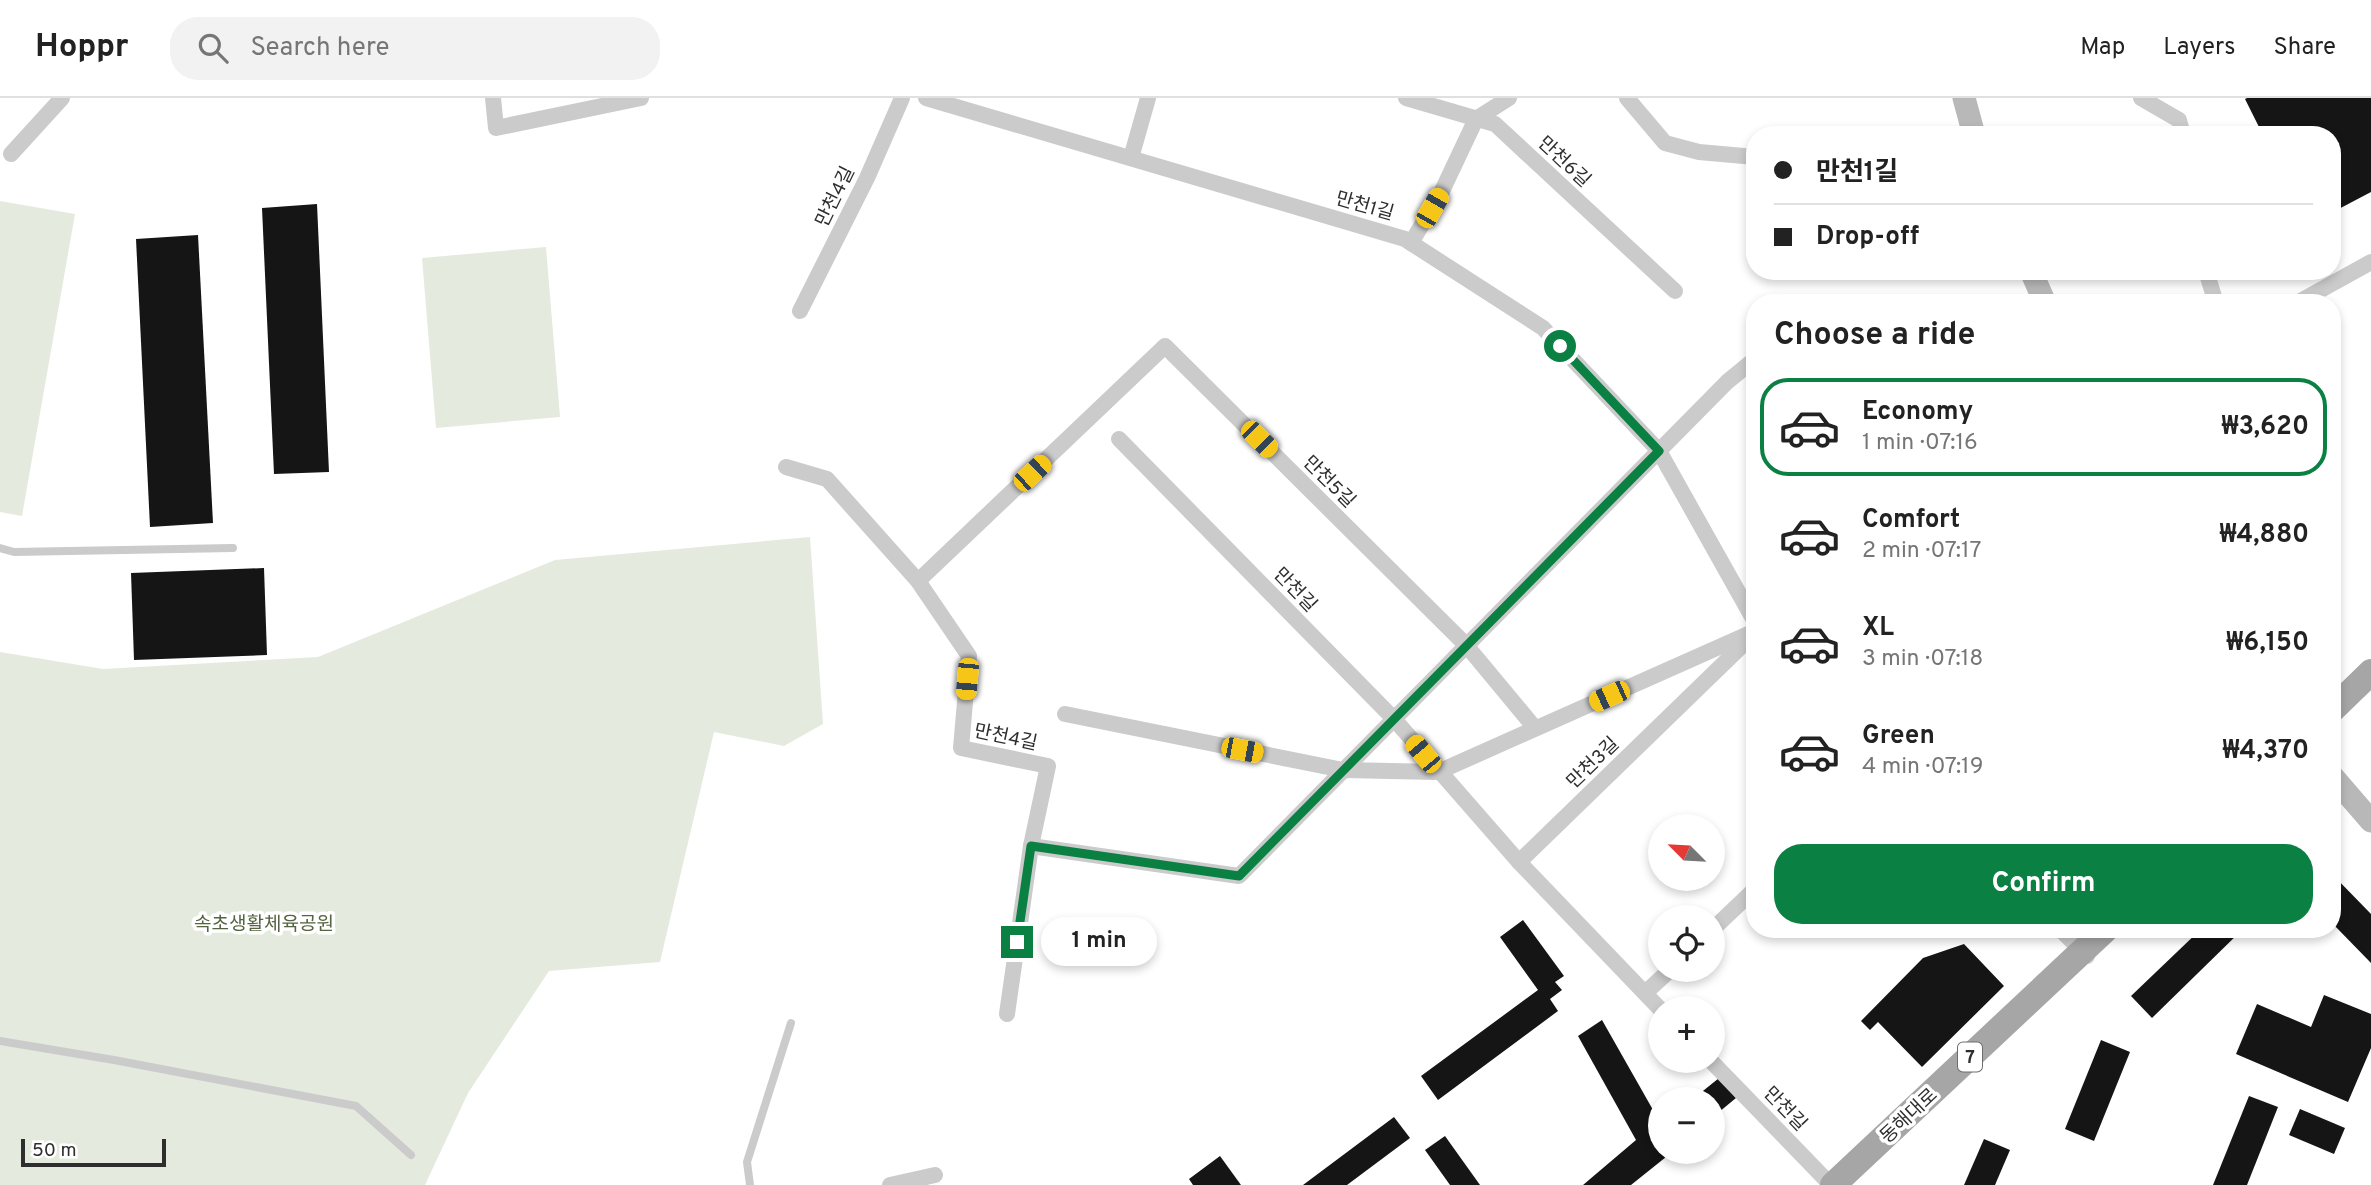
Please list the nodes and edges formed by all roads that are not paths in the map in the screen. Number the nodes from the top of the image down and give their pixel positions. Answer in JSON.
{"nodes":[{"id":1,"x":62,"y":98,"type":"edge"},
{"id":2,"x":493,"y":98,"type":"edge"},
{"id":3,"x":641,"y":98,"type":"edge"},
{"id":4,"x":902,"y":98,"type":"edge"},
{"id":5,"x":926,"y":98,"type":"edge"},
{"id":6,"x":1148,"y":98,"type":"edge"},
{"id":7,"x":1406,"y":98,"type":"edge"},
{"id":8,"x":1509,"y":98,"type":"edge"},
{"id":9,"x":1627,"y":98,"type":"edge"},
{"id":10,"x":1964,"y":98,"type":"edge"},
{"id":11,"x":2141,"y":98,"type":"edge"},
{"id":12,"x":1476,"y":119,"type":"junction"},
{"id":13,"x":1972,"y":126,"type":"edge"},
{"id":14,"x":2181,"y":126,"type":"edge"},
{"id":15,"x":10,"y":154,"type":"dead end"},
{"id":16,"x":1746,"y":156,"type":"edge"},
{"id":17,"x":1131,"y":158,"type":"junction"},
{"id":18,"x":1412,"y":243,"type":"junction"},
{"id":19,"x":2371,"y":262,"type":"edge"},
{"id":20,"x":2341,"y":279,"type":"edge"},
{"id":21,"x":2339,"y":280,"type":"edge"},
{"id":22,"x":1675,"y":291,"type":"dead end"},
{"id":23,"x":2313,"y":294,"type":"edge"},
{"id":24,"x":800,"y":311,"type":"dead end"},
{"id":25,"x":1746,"y":366,"type":"edge"},
{"id":26,"x":1119,"y":439,"type":"dead end"},
{"id":27,"x":1659,"y":451,"type":"junction"},
{"id":28,"x":786,"y":467,"type":"dead end"},
{"id":29,"x":0,"y":548,"type":"edge"},
{"id":30,"x":233,"y":548,"type":"dead end"},
{"id":31,"x":918,"y":581,"type":"junction"},
{"id":32,"x":1746,"y":606,"type":"edge"},
{"id":33,"x":1746,"y":636,"type":"edge"},
{"id":34,"x":1746,"y":641,"type":"edge"},
{"id":35,"x":1466,"y":645,"type":"junction"},
{"id":36,"x":2371,"y":672,"type":"edge"},
{"id":37,"x":2371,"y":687,"type":"edge"},
{"id":38,"x":2341,"y":701,"type":"edge"},
{"id":39,"x":1065,"y":714,"type":"dead end"},
{"id":40,"x":2341,"y":715,"type":"edge"},
{"id":41,"x":1394,"y":719,"type":"junction"},
{"id":42,"x":1535,"y":728,"type":"junction"},
{"id":43,"x":1343,"y":770,"type":"junction"},
{"id":44,"x":1438,"y":772,"type":"junction"},
{"id":45,"x":2341,"y":787,"type":"edge"},
{"id":46,"x":2371,"y":821,"type":"edge"},
{"id":47,"x":1031,"y":846,"type":"junction"},
{"id":48,"x":1519,"y":862,"type":"junction"},
{"id":49,"x":1746,"y":898,"type":"edge"},
{"id":50,"x":1725,"y":918,"type":"edge"},
{"id":51,"x":2069,"y":938,"type":"edge"},
{"id":52,"x":2099,"y":938,"type":"edge"},
{"id":53,"x":2107,"y":938,"type":"edge"},
{"id":54,"x":2086,"y":955,"type":"junction"},
{"id":55,"x":1657,"y":982,"type":"edge"},
{"id":56,"x":1645,"y":993,"type":"junction"},
{"id":57,"x":1648,"y":996,"type":"edge"},
{"id":58,"x":1007,"y":1014,"type":"dead end"},
{"id":59,"x":791,"y":1023,"type":"dead end"},
{"id":60,"x":0,"y":1041,"type":"edge"},
{"id":61,"x":1723,"y":1073,"type":"edge"},
{"id":62,"x":411,"y":1155,"type":"dead end"},
{"id":63,"x":935,"y":1175,"type":"dead end"},
{"id":64,"x":750,"y":1185,"type":"edge"},
{"id":65,"x":890,"y":1185,"type":"edge"},
{"id":66,"x":1832,"y":1185,"type":"edge"},
{"id":67,"x":1853,"y":1185,"type":"edge"}],
"edges":[{"from":1,"to":15,"type":"street"},
{"from":2,"to":3,"type":"street"},
{"from":4,"to":24,"type":"street","name":"만천4길"},
{"from":5,"to":17,"type":"street","name":"만천1길"},
{"from":6,"to":17,"type":"street"},
{"from":7,"to":12,"type":"street","name":"만천6길"},
{"from":8,"to":12,"type":"street"},
{"from":9,"to":16,"type":"street"},
{"from":10,"to":13,"type":"street"},
{"from":11,"to":14,"type":"street"},
{"from":12,"to":18,"type":"street"},
{"from":12,"to":22,"type":"street","name":"만천6길"},
{"from":17,"to":18,"type":"street","name":"만천1길"},
{"from":18,"to":27,"type":"street","name":"만천1길"},
{"from":19,"to":20,"type":"street"},
{"from":21,"to":23,"type":"street"},
{"from":25,"to":27,"type":"street"},
{"from":26,"to":41,"type":"street","name":"만천길"},
{"from":27,"to":32,"type":"street","name":"만천1길"},
{"from":27,"to":35,"type":"street"},
{"from":28,"to":31,"type":"street","name":"만천4길"},
{"from":29,"to":30,"type":"lane"},
{"from":31,"to":35,"type":"street","name":"만천5길"},
{"from":31,"to":47,"type":"street","name":"만천4길"},
{"from":33,"to":42,"type":"street"},
{"from":34,"to":48,"type":"street","name":"만천3길"},
{"from":35,"to":41,"type":"street"},
{"from":35,"to":42,"type":"street","name":"만천5길"},
{"from":36,"to":38,"type":"main road"},
{"from":37,"to":40,"type":"main road"},
{"from":39,"to":43,"type":"street"},
{"from":41,"to":43,"type":"street"},
{"from":41,"to":44,"type":"street","name":"만천길"},
{"from":42,"to":44,"type":"street"},
{"from":43,"to":44,"type":"street"},
{"from":43,"to":47,"type":"street"},
{"from":44,"to":48,"type":"street","name":"만천길"},
{"from":45,"to":46,"type":"street"},
{"from":47,"to":58,"type":"street"},
{"from":48,"to":56,"type":"street","name":"만천길"},
{"from":49,"to":50,"type":"street"},
{"from":51,"to":54,"type":"street"},
{"from":52,"to":54,"type":"main road","name":"동해대로","number":"7"},
{"from":53,"to":54,"type":"main road","name":"동해대로","number":"7"},
{"from":54,"to":66,"type":"main road","name":"동해대로","number":"7"},
{"from":54,"to":67,"type":"main road","name":"동해대로","number":"7"},
{"from":55,"to":56,"type":"street"},
{"from":56,"to":57,"type":"street","name":"만천길"},
{"from":59,"to":64,"type":"lane"},
{"from":60,"to":62,"type":"lane"},
{"from":61,"to":66,"type":"street","name":"만천길"},
{"from":63,"to":65,"type":"street"}]}
